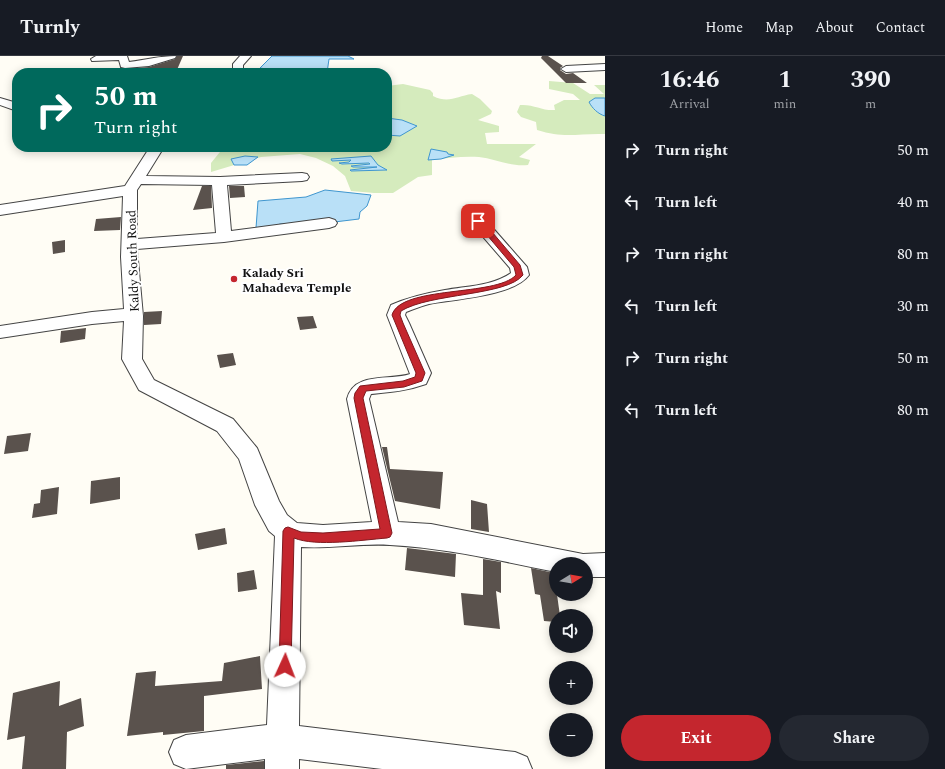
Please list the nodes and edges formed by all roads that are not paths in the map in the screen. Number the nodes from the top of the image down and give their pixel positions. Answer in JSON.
{"nodes":[{"id":1,"x":171,"y":56,"type":"edge"},
{"id":2,"x":246,"y":56,"type":"edge"},
{"id":3,"x":96,"y":59,"type":"dead end"},
{"id":4,"x":605,"y":67,"type":"edge"},
{"id":5,"x":238,"y":68,"type":"edge"},
{"id":6,"x":566,"y":69,"type":"dead end"},
{"id":7,"x":0,"y":101,"type":"edge"},
{"id":8,"x":12,"y":105,"type":"edge"},
{"id":9,"x":155,"y":152,"type":"edge"},
{"id":10,"x":302,"y":177,"type":"dead end"},
{"id":11,"x":220,"y":181,"type":"junction"},
{"id":12,"x":133,"y":185,"type":"junction"},
{"id":13,"x":0,"y":210,"type":"edge"},
{"id":14,"x":478,"y":221,"type":"dead end"},
{"id":15,"x":329,"y":223,"type":"dead end"},
{"id":16,"x":224,"y":237,"type":"junction"},
{"id":17,"x":129,"y":245,"type":"junction"},
{"id":18,"x":134,"y":314,"type":"junction"},
{"id":19,"x":0,"y":332,"type":"edge"},
{"id":20,"x":288,"y":531,"type":"junction"},
{"id":21,"x":387,"y":533,"type":"junction"},
{"id":22,"x":549,"y":558,"type":"edge"},
{"id":23,"x":593,"y":565,"type":"edge"},
{"id":24,"x":605,"y":565,"type":"edge"},
{"id":25,"x":186,"y":752,"type":"dead end"},
{"id":26,"x":282,"y":754,"type":"edge"},
{"id":27,"x":515,"y":769,"type":"edge"}],
"edges":[{"from":1,"to":3,"type":"street"},
{"from":2,"to":5,"type":"street"},
{"from":4,"to":6,"type":"street"},
{"from":7,"to":8,"type":"street"},
{"from":9,"to":12,"type":"street"},
{"from":10,"to":11,"type":"street"},
{"from":11,"to":12,"type":"street"},
{"from":11,"to":16,"type":"street"},
{"from":12,"to":13,"type":"street"},
{"from":12,"to":17,"type":"street","name":"Kaldy South Road"},
{"from":14,"to":21,"type":"street"},
{"from":15,"to":16,"type":"street"},
{"from":16,"to":17,"type":"street"},
{"from":17,"to":18,"type":"street","name":"Kaldy South Road"},
{"from":18,"to":19,"type":"street"},
{"from":18,"to":20,"type":"street","name":"Kaldy South Road"},
{"from":20,"to":21,"type":"street"},
{"from":20,"to":26,"type":"street"},
{"from":21,"to":22,"type":"street"},
{"from":23,"to":24,"type":"street"},
{"from":25,"to":26,"type":"street"},
{"from":26,"to":27,"type":"street"}]}
